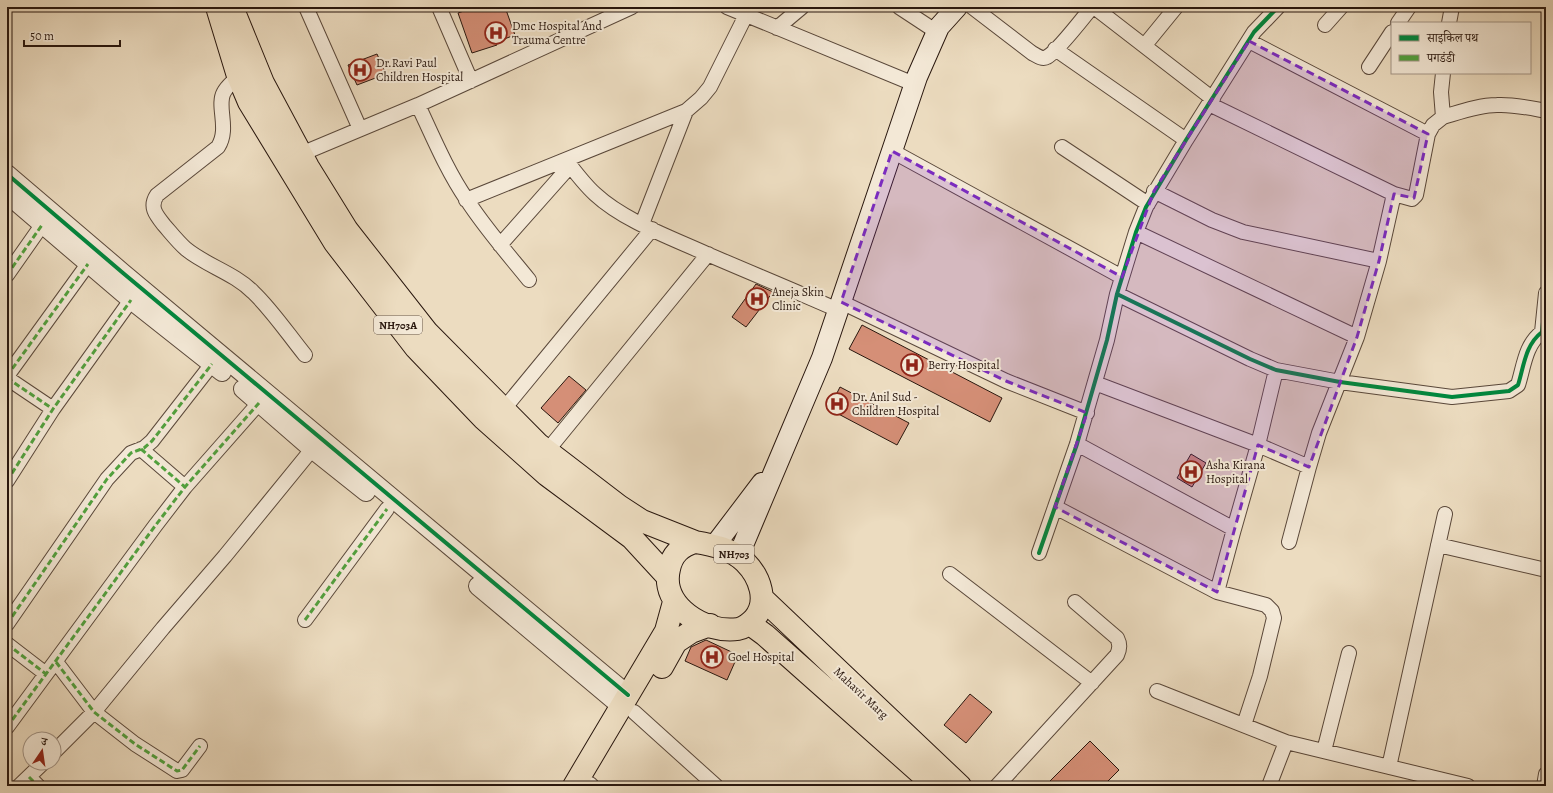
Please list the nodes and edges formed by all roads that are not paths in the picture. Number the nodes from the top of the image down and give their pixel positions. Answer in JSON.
{"nodes":[{"id":1,"x":216,"y":7,"type":"edge"},
{"id":2,"x":232,"y":7,"type":"edge"},
{"id":3,"x":306,"y":7,"type":"edge"},
{"id":4,"x":439,"y":7,"type":"edge"},
{"id":5,"x":632,"y":7,"type":"edge"},
{"id":6,"x":727,"y":7,"type":"edge"},
{"id":7,"x":802,"y":7,"type":"edge"},
{"id":8,"x":899,"y":7,"type":"edge"},
{"id":9,"x":958,"y":7,"type":"edge"},
{"id":10,"x":972,"y":7,"type":"edge"},
{"id":11,"x":1093,"y":7,"type":"edge"},
{"id":12,"x":1176,"y":7,"type":"edge"},
{"id":13,"x":1278,"y":7,"type":"edge"},
{"id":14,"x":1341,"y":7,"type":"edge"},
{"id":15,"x":1409,"y":7,"type":"edge"},
{"id":16,"x":1452,"y":7,"type":"edge"},
{"id":17,"x":746,"y":15,"type":"junction"},
{"id":18,"x":1399,"y":22,"type":"edge"},
{"id":19,"x":1448,"y":22,"type":"edge"},
{"id":20,"x":1325,"y":25,"type":"dead end"},
{"id":21,"x":777,"y":28,"type":"junction"},
{"id":22,"x":937,"y":32,"type":"junction"},
{"id":23,"x":1391,"y":34,"type":"edge"},
{"id":24,"x":1248,"y":41,"type":"junction"},
{"id":25,"x":1145,"y":45,"type":"junction"},
{"id":26,"x":1056,"y":49,"type":"junction"},
{"id":27,"x":1369,"y":67,"type":"dead end"},
{"id":28,"x":1443,"y":74,"type":"edge"},
{"id":29,"x":238,"y":76,"type":"junction"},
{"id":30,"x":471,"y":81,"type":"junction"},
{"id":31,"x":914,"y":84,"type":"junction"},
{"id":32,"x":1211,"y":102,"type":"junction"},
{"id":33,"x":418,"y":105,"type":"junction"},
{"id":34,"x":686,"y":111,"type":"junction"},
{"id":35,"x":1546,"y":111,"type":"edge"},
{"id":36,"x":1443,"y":117,"type":"junction"},
{"id":37,"x":360,"y":129,"type":"junction"},
{"id":38,"x":1428,"y":134,"type":"junction"},
{"id":39,"x":1186,"y":140,"type":"junction"},
{"id":40,"x":1062,"y":147,"type":"dead end"},
{"id":41,"x":892,"y":151,"type":"junction"},
{"id":42,"x":301,"y":154,"type":"junction"},
{"id":43,"x":568,"y":163,"type":"junction"},
{"id":44,"x":7,"y":174,"type":"edge"},
{"id":45,"x":1154,"y":191,"type":"junction"},
{"id":46,"x":7,"y":194,"type":"edge"},
{"id":47,"x":1394,"y":194,"type":"junction"},
{"id":48,"x":466,"y":200,"type":"junction"},
{"id":49,"x":1148,"y":204,"type":"junction"},
{"id":50,"x":42,"y":225,"type":"junction"},
{"id":51,"x":647,"y":226,"type":"junction"},
{"id":52,"x":1136,"y":232,"type":"junction"},
{"id":53,"x":500,"y":245,"type":"junction"},
{"id":54,"x":708,"y":254,"type":"junction"},
{"id":55,"x":1379,"y":261,"type":"junction"},
{"id":56,"x":88,"y":264,"type":"junction"},
{"id":57,"x":7,"y":275,"type":"edge"},
{"id":58,"x":1122,"y":277,"type":"junction"},
{"id":59,"x":529,"y":280,"type":"dead end"},
{"id":60,"x":1546,"y":293,"type":"edge"},
{"id":61,"x":1117,"y":294,"type":"junction"},
{"id":62,"x":131,"y":300,"type":"junction"},
{"id":63,"x":840,"y":306,"type":"junction"},
{"id":64,"x":1544,"y":333,"type":"edge"},
{"id":65,"x":1357,"y":338,"type":"junction"},
{"id":66,"x":305,"y":355,"type":"dead end"},
{"id":67,"x":212,"y":364,"type":"junction"},
{"id":68,"x":1276,"y":370,"type":"junction"},
{"id":69,"x":7,"y":377,"type":"edge"},
{"id":70,"x":1340,"y":382,"type":"junction"},
{"id":71,"x":1095,"y":383,"type":"junction"},
{"id":72,"x":259,"y":403,"type":"junction"},
{"id":73,"x":53,"y":409,"type":"junction"},
{"id":74,"x":503,"y":410,"type":"junction"},
{"id":75,"x":1087,"y":413,"type":"junction"},
{"id":76,"x":317,"y":444,"type":"junction"},
{"id":77,"x":1077,"y":444,"type":"junction"},
{"id":78,"x":1258,"y":445,"type":"junction"},
{"id":79,"x":141,"y":449,"type":"junction"},
{"id":80,"x":547,"y":451,"type":"junction"},
{"id":81,"x":781,"y":457,"type":"junction"},
{"id":82,"x":1309,"y":467,"type":"junction"},
{"id":83,"x":7,"y":481,"type":"edge"},
{"id":84,"x":186,"y":487,"type":"junction"},
{"id":85,"x":1055,"y":507,"type":"junction"},
{"id":86,"x":387,"y":509,"type":"junction"},
{"id":87,"x":1445,"y":514,"type":"dead end"},
{"id":88,"x":1234,"y":529,"type":"junction"},
{"id":89,"x":1289,"y":542,"type":"dead end"},
{"id":90,"x":705,"y":544,"type":"junction"},
{"id":91,"x":1438,"y":546,"type":"junction"},
{"id":92,"x":1039,"y":553,"type":"dead end"},
{"id":93,"x":738,"y":557,"type":"junction"},
{"id":94,"x":1546,"y":570,"type":"edge"},
{"id":95,"x":950,"y":574,"type":"dead end"},
{"id":96,"x":667,"y":576,"type":"junction"},
{"id":97,"x":1217,"y":592,"type":"junction"},
{"id":98,"x":763,"y":599,"type":"junction"},
{"id":99,"x":674,"y":602,"type":"junction"},
{"id":100,"x":1075,"y":602,"type":"dead end"},
{"id":101,"x":305,"y":620,"type":"dead end"},
{"id":102,"x":7,"y":624,"type":"edge"},
{"id":103,"x":750,"y":624,"type":"junction"},
{"id":104,"x":710,"y":626,"type":"junction"},
{"id":105,"x":7,"y":644,"type":"edge"},
{"id":106,"x":1348,"y":653,"type":"dead end"},
{"id":107,"x":56,"y":662,"type":"junction"},
{"id":108,"x":46,"y":674,"type":"junction"},
{"id":109,"x":1092,"y":683,"type":"junction"},
{"id":110,"x":1157,"y":691,"type":"dead end"},
{"id":111,"x":628,"y":704,"type":"junction"},
{"id":112,"x":94,"y":712,"type":"junction"},
{"id":113,"x":1244,"y":725,"type":"junction"},
{"id":114,"x":7,"y":727,"type":"edge"},
{"id":115,"x":1286,"y":742,"type":"junction"},
{"id":116,"x":62,"y":744,"type":"edge"},
{"id":117,"x":200,"y":746,"type":"dead end"},
{"id":118,"x":1324,"y":751,"type":"junction"},
{"id":119,"x":1389,"y":767,"type":"junction"},
{"id":120,"x":37,"y":771,"type":"edge"},
{"id":121,"x":1546,"y":774,"type":"edge"},
{"id":122,"x":29,"y":783,"type":"edge"},
{"id":123,"x":586,"y":786,"type":"edge"},
{"id":124,"x":716,"y":786,"type":"edge"},
{"id":125,"x":935,"y":786,"type":"edge"},
{"id":126,"x":960,"y":786,"type":"edge"},
{"id":127,"x":997,"y":786,"type":"edge"},
{"id":128,"x":1268,"y":786,"type":"edge"},
{"id":129,"x":1468,"y":786,"type":"edge"},
{"id":130,"x":1544,"y":786,"type":"edge"}],
"edges":[{"from":1,"to":29,"type":"highway","number":"NH703A"},
{"from":2,"to":42,"type":"highway","number":"NH703A"},
{"from":3,"to":37,"type":"street"},
{"from":4,"to":30,"type":"street"},
{"from":5,"to":30,"type":"street"},
{"from":6,"to":17,"type":"street"},
{"from":7,"to":21,"type":"street"},
{"from":8,"to":22,"type":"street"},
{"from":9,"to":22,"type":"main road"},
{"from":10,"to":26,"type":"street"},
{"from":11,"to":25,"type":"street"},
{"from":11,"to":26,"type":"street"},
{"from":12,"to":25,"type":"street"},
{"from":13,"to":24,"type":"street"},
{"from":14,"to":20,"type":"street"},
{"from":15,"to":18,"type":"street"},
{"from":16,"to":19,"type":"street"},
{"from":17,"to":21,"type":"street"},
{"from":17,"to":34,"type":"street"},
{"from":21,"to":31,"type":"street"},
{"from":22,"to":31,"type":"main road"},
{"from":23,"to":27,"type":"street"},
{"from":24,"to":32,"type":"street"},
{"from":24,"to":38,"type":"street"},
{"from":25,"to":32,"type":"street"},
{"from":26,"to":39,"type":"street"},
{"from":28,"to":36,"type":"street"},
{"from":29,"to":66,"type":"street"},
{"from":29,"to":96,"type":"highway","number":"NH703A"},
{"from":30,"to":33,"type":"street"},
{"from":31,"to":41,"type":"main road"},
{"from":32,"to":39,"type":"street"},
{"from":32,"to":47,"type":"street"},
{"from":33,"to":37,"type":"street"},
{"from":33,"to":48,"type":"street"},
{"from":34,"to":43,"type":"street"},
{"from":34,"to":51,"type":"street"},
{"from":35,"to":36,"type":"street"},
{"from":36,"to":38,"type":"street"},
{"from":37,"to":42,"type":"street"},
{"from":38,"to":47,"type":"street"},
{"from":39,"to":45,"type":"street"},
{"from":40,"to":49,"type":"street"},
{"from":41,"to":58,"type":"street"},
{"from":41,"to":63,"type":"main road"},
{"from":42,"to":74,"type":"highway","number":"NH703A"},
{"from":43,"to":48,"type":"street"},
{"from":43,"to":51,"type":"street"},
{"from":43,"to":53,"type":"street"},
{"from":44,"to":76,"type":"street"},
{"from":45,"to":49,"type":"street"},
{"from":45,"to":55,"type":"street"},
{"from":46,"to":50,"type":"street"},
{"from":47,"to":55,"type":"street"},
{"from":48,"to":53,"type":"street"},
{"from":49,"to":52,"type":"street"},
{"from":50,"to":56,"type":"street"},
{"from":50,"to":57,"type":"street"},
{"from":51,"to":54,"type":"street"},
{"from":51,"to":74,"type":"street"},
{"from":52,"to":58,"type":"street"},
{"from":52,"to":65,"type":"street"},
{"from":53,"to":59,"type":"street"},
{"from":54,"to":63,"type":"street"},
{"from":54,"to":80,"type":"street"},
{"from":55,"to":65,"type":"street"},
{"from":56,"to":62,"type":"street"},
{"from":56,"to":69,"type":"street"},
{"from":58,"to":61,"type":"street"},
{"from":60,"to":64,"type":"street"},
{"from":61,"to":68,"type":"street"},
{"from":61,"to":71,"type":"street"},
{"from":62,"to":67,"type":"street"},
{"from":62,"to":73,"type":"street"},
{"from":63,"to":75,"type":"street"},
{"from":63,"to":81,"type":"main road"},
{"from":64,"to":70,"type":"street"},
{"from":65,"to":70,"type":"street"},
{"from":67,"to":72,"type":"street"},
{"from":67,"to":79,"type":"street"},
{"from":68,"to":70,"type":"street"},
{"from":68,"to":78,"type":"street"},
{"from":69,"to":73,"type":"street"},
{"from":70,"to":82,"type":"street"},
{"from":71,"to":75,"type":"street"},
{"from":71,"to":78,"type":"street"},
{"from":72,"to":76,"type":"street"},
{"from":72,"to":84,"type":"street"},
{"from":73,"to":83,"type":"street"},
{"from":74,"to":80,"type":"highway","number":"NH703A"},
{"from":75,"to":77,"type":"street"},
{"from":76,"to":86,"type":"street"},
{"from":76,"to":111,"type":"street"},
{"from":76,"to":112,"type":"street"},
{"from":77,"to":85,"type":"street"},
{"from":77,"to":88,"type":"street"},
{"from":78,"to":82,"type":"street"},
{"from":78,"to":88,"type":"street"},
{"from":79,"to":84,"type":"street"},
{"from":79,"to":102,"type":"street"},
{"from":80,"to":90,"type":"highway","number":"NH703A"},
{"from":81,"to":90,"type":"main road"},
{"from":81,"to":93,"type":"main road"},
{"from":82,"to":89,"type":"street"},
{"from":84,"to":107,"type":"street"},
{"from":85,"to":92,"type":"street"},
{"from":85,"to":97,"type":"street"},
{"from":86,"to":101,"type":"street"},
{"from":86,"to":111,"type":"street"},
{"from":87,"to":91,"type":"street"},
{"from":88,"to":97,"type":"street"},
{"from":90,"to":93,"type":"highway","number":"NH703"},
{"from":90,"to":96,"type":"highway"},
{"from":91,"to":94,"type":"street"},
{"from":91,"to":119,"type":"street"},
{"from":93,"to":98,"type":"highway","number":"NH703"},
{"from":95,"to":109,"type":"street"},
{"from":96,"to":99,"type":"highway"},
{"from":97,"to":113,"type":"street"},
{"from":98,"to":103,"type":"highway"},
{"from":98,"to":126,"type":"highway","name":"Mahavir Marg"},
{"from":99,"to":104,"type":"highway"},
{"from":99,"to":111,"type":"highway"},
{"from":100,"to":109,"type":"street"},
{"from":103,"to":104,"type":"highway"},
{"from":103,"to":125,"type":"highway","name":"Mahavir Marg"},
{"from":104,"to":111,"type":"highway"},
{"from":105,"to":108,"type":"street"},
{"from":106,"to":118,"type":"street"},
{"from":107,"to":108,"type":"street"},
{"from":107,"to":112,"type":"street"},
{"from":108,"to":114,"type":"street"},
{"from":109,"to":127,"type":"street"},
{"from":110,"to":113,"type":"street"},
{"from":111,"to":123,"type":"highway"},
{"from":111,"to":124,"type":"street"},
{"from":112,"to":116,"type":"street"},
{"from":112,"to":117,"type":"street"},
{"from":113,"to":115,"type":"street"},
{"from":115,"to":118,"type":"street"},
{"from":115,"to":128,"type":"street"},
{"from":118,"to":119,"type":"street"},
{"from":119,"to":129,"type":"street"},
{"from":120,"to":122,"type":"street"},
{"from":121,"to":130,"type":"street"}]}
